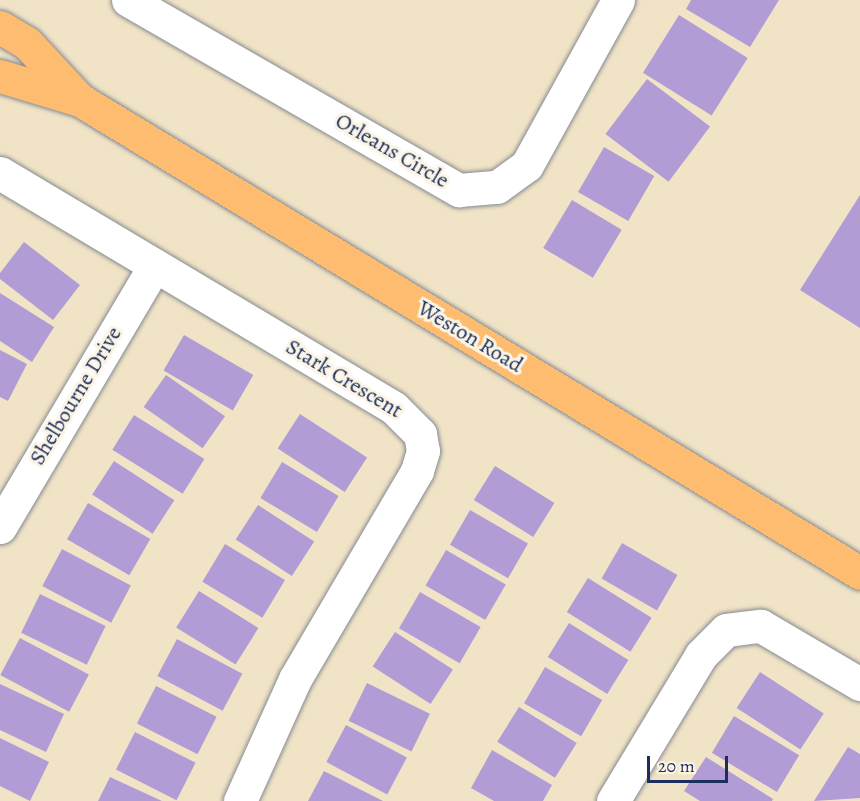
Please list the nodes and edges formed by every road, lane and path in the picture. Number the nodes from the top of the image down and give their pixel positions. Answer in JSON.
{"nodes":[{"id":1,"x":128,"y":0,"type":"edge"},
{"id":2,"x":618,"y":0,"type":"edge"},
{"id":3,"x":0,"y":27,"type":"edge"},
{"id":4,"x":0,"y":76,"type":"edge"},
{"id":5,"x":80,"y":100,"type":"junction"},
{"id":6,"x":0,"y":173,"type":"edge"},
{"id":7,"x":155,"y":265,"type":"junction"},
{"id":8,"x":0,"y":527,"type":"edge"},
{"id":9,"x":860,"y":573,"type":"edge"},
{"id":10,"x":860,"y":684,"type":"edge"},
{"id":11,"x":240,"y":801,"type":"edge"},
{"id":12,"x":613,"y":801,"type":"edge"}],
"edges":[{"from":1,"to":2,"type":"street","name":"Orleans Circle"},
{"from":3,"to":5,"type":"main road","name":"Weston Road"},
{"from":4,"to":5,"type":"main road","name":"Weston Road"},
{"from":5,"to":9,"type":"main road","name":"Weston Road"},
{"from":6,"to":7,"type":"street","name":"Stark Crescent"},
{"from":7,"to":8,"type":"street","name":"Shelbourne Drive"},
{"from":7,"to":11,"type":"street","name":"Stark Crescent"},
{"from":10,"to":12,"type":"street"}]}
